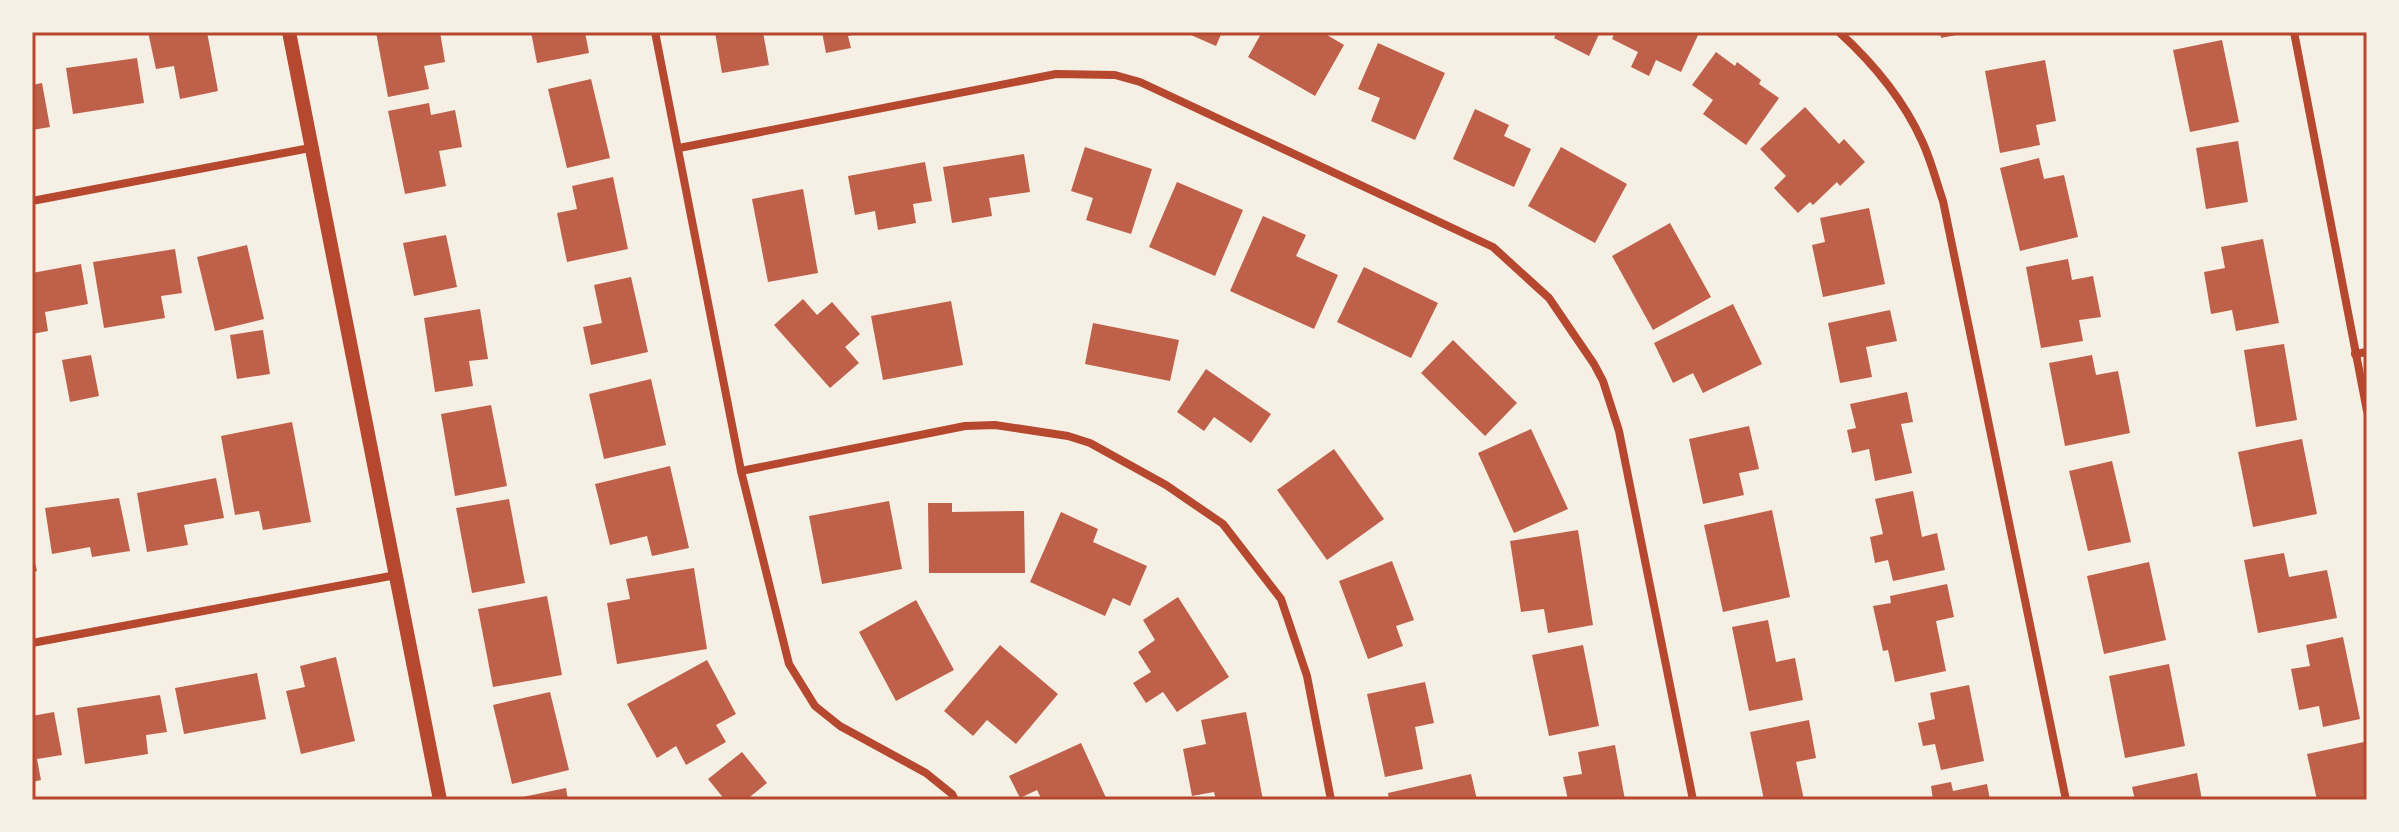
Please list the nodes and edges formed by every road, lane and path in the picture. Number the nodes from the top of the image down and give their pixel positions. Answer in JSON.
{"nodes":[{"id":1,"x":289,"y":32,"type":"edge"},
{"id":2,"x":655,"y":32,"type":"edge"},
{"id":3,"x":1839,"y":32,"type":"edge"},
{"id":4,"x":2294,"y":32,"type":"edge"},
{"id":5,"x":310,"y":148,"type":"junction"},
{"id":6,"x":679,"y":148,"type":"junction"},
{"id":7,"x":32,"y":201,"type":"edge"},
{"id":8,"x":2367,"y":352,"type":"edge"},
{"id":9,"x":2355,"y":354,"type":"junction"},
{"id":10,"x":2367,"y":411,"type":"edge"},
{"id":11,"x":741,"y":471,"type":"junction"},
{"id":12,"x":396,"y":575,"type":"junction"},
{"id":13,"x":32,"y":643,"type":"edge"},
{"id":14,"x":440,"y":800,"type":"edge"},
{"id":15,"x":955,"y":800,"type":"edge"},
{"id":16,"x":1331,"y":800,"type":"edge"},
{"id":17,"x":1693,"y":800,"type":"edge"},
{"id":18,"x":2066,"y":800,"type":"edge"}],
"edges":[{"from":1,"to":5,"type":"street"},
{"from":2,"to":6,"type":"street"},
{"from":3,"to":18,"type":"street"},
{"from":4,"to":9,"type":"street"},
{"from":5,"to":7,"type":"street"},
{"from":5,"to":12,"type":"street"},
{"from":6,"to":11,"type":"street"},
{"from":6,"to":17,"type":"street"},
{"from":8,"to":9,"type":"street"},
{"from":9,"to":10,"type":"street"},
{"from":11,"to":15,"type":"street"},
{"from":11,"to":16,"type":"street"},
{"from":12,"to":13,"type":"street"},
{"from":12,"to":14,"type":"street"}]}
